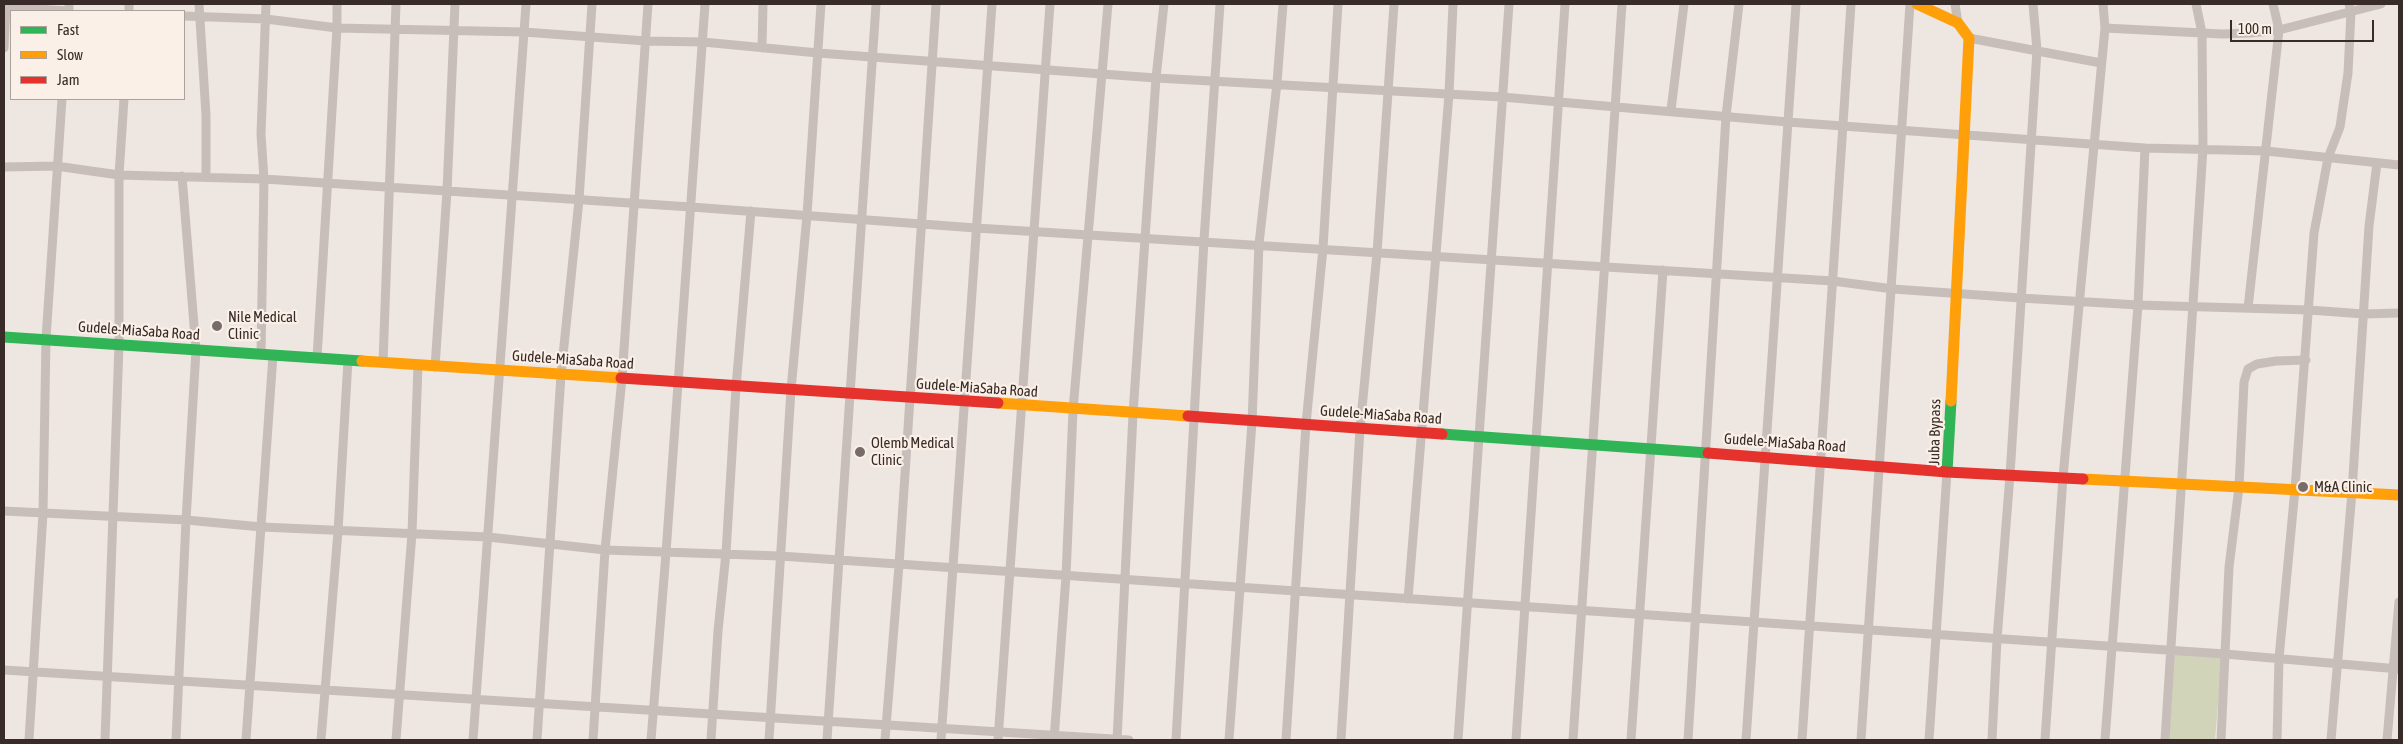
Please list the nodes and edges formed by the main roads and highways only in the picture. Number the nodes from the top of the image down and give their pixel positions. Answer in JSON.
{"nodes":[{"id":1,"x":1917,"y":4,"type":"edge"},
{"id":2,"x":4,"y":337,"type":"edge"},
{"id":3,"x":1947,"y":472,"type":"junction"},
{"id":4,"x":2399,"y":495,"type":"edge"}],
"edges":[{"from":1,"to":3,"type":"main road","name":"Juba Bypass"},
{"from":2,"to":3,"type":"main road","name":"Gudele-MiaSaba Road"},
{"from":3,"to":4,"type":"main road","name":"Juba Bypass"}]}
